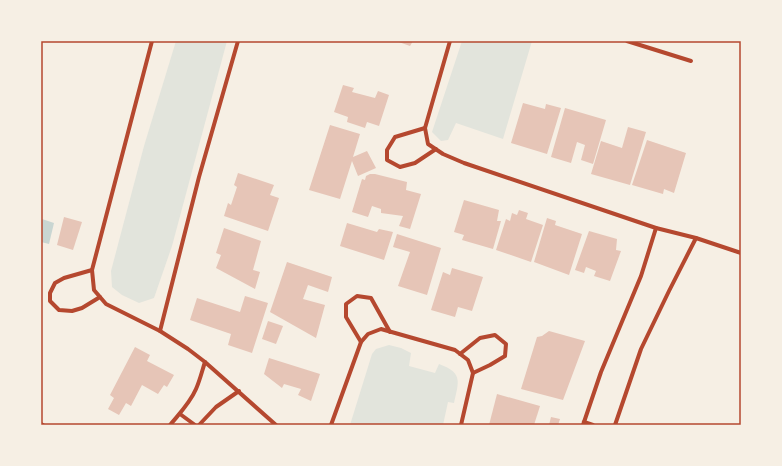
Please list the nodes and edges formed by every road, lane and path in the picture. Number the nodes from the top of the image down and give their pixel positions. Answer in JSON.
{"nodes":[{"id":1,"x":152,"y":41,"type":"edge"},
{"id":2,"x":238,"y":41,"type":"edge"},
{"id":3,"x":450,"y":41,"type":"edge"},
{"id":4,"x":627,"y":41,"type":"edge"},
{"id":5,"x":691,"y":61,"type":"dead end"},
{"id":6,"x":425,"y":128,"type":"junction"},
{"id":7,"x":436,"y":149,"type":"junction"},
{"id":8,"x":656,"y":228,"type":"junction"},
{"id":9,"x":696,"y":238,"type":"junction"},
{"id":10,"x":741,"y":253,"type":"edge"},
{"id":11,"x":92,"y":270,"type":"junction"},
{"id":12,"x":100,"y":297,"type":"junction"},
{"id":13,"x":160,"y":331,"type":"junction"},
{"id":14,"x":390,"y":332,"type":"junction"},
{"id":15,"x":362,"y":342,"type":"junction"},
{"id":16,"x":460,"y":354,"type":"junction"},
{"id":17,"x":205,"y":362,"type":"junction"},
{"id":18,"x":473,"y":373,"type":"junction"},
{"id":19,"x":239,"y":391,"type":"junction"},
{"id":20,"x":180,"y":414,"type":"junction"},
{"id":21,"x":583,"y":424,"type":"edge"},
{"id":22,"x":170,"y":425,"type":"edge"},
{"id":23,"x":195,"y":425,"type":"edge"},
{"id":24,"x":199,"y":425,"type":"edge"},
{"id":25,"x":276,"y":425,"type":"edge"},
{"id":26,"x":331,"y":425,"type":"edge"},
{"id":27,"x":461,"y":425,"type":"edge"},
{"id":28,"x":593,"y":425,"type":"edge"},
{"id":29,"x":615,"y":425,"type":"edge"}],
"edges":[{"from":1,"to":11,"type":"street"},
{"from":2,"to":13,"type":"street"},
{"from":3,"to":6,"type":"street"},
{"from":4,"to":5,"type":"street"},
{"from":6,"to":7,"type":"street"},
{"from":6,"to":7,"type":"street"},
{"from":7,"to":8,"type":"street"},
{"from":8,"to":9,"type":"street"},
{"from":8,"to":21,"type":"street"},
{"from":9,"to":10,"type":"street"},
{"from":9,"to":29,"type":"street"},
{"from":11,"to":12,"type":"street"},
{"from":11,"to":12,"type":"street"},
{"from":12,"to":13,"type":"street"},
{"from":13,"to":17,"type":"street"},
{"from":14,"to":15,"type":"street"},
{"from":14,"to":15,"type":"street"},
{"from":14,"to":16,"type":"street"},
{"from":15,"to":26,"type":"street"},
{"from":16,"to":18,"type":"street"},
{"from":16,"to":18,"type":"street"},
{"from":17,"to":19,"type":"street"},
{"from":17,"to":20,"type":"street"},
{"from":18,"to":27,"type":"street"},
{"from":19,"to":24,"type":"street"},
{"from":19,"to":25,"type":"street"},
{"from":20,"to":22,"type":"street"},
{"from":20,"to":23,"type":"street"},
{"from":21,"to":28,"type":"street"}]}
